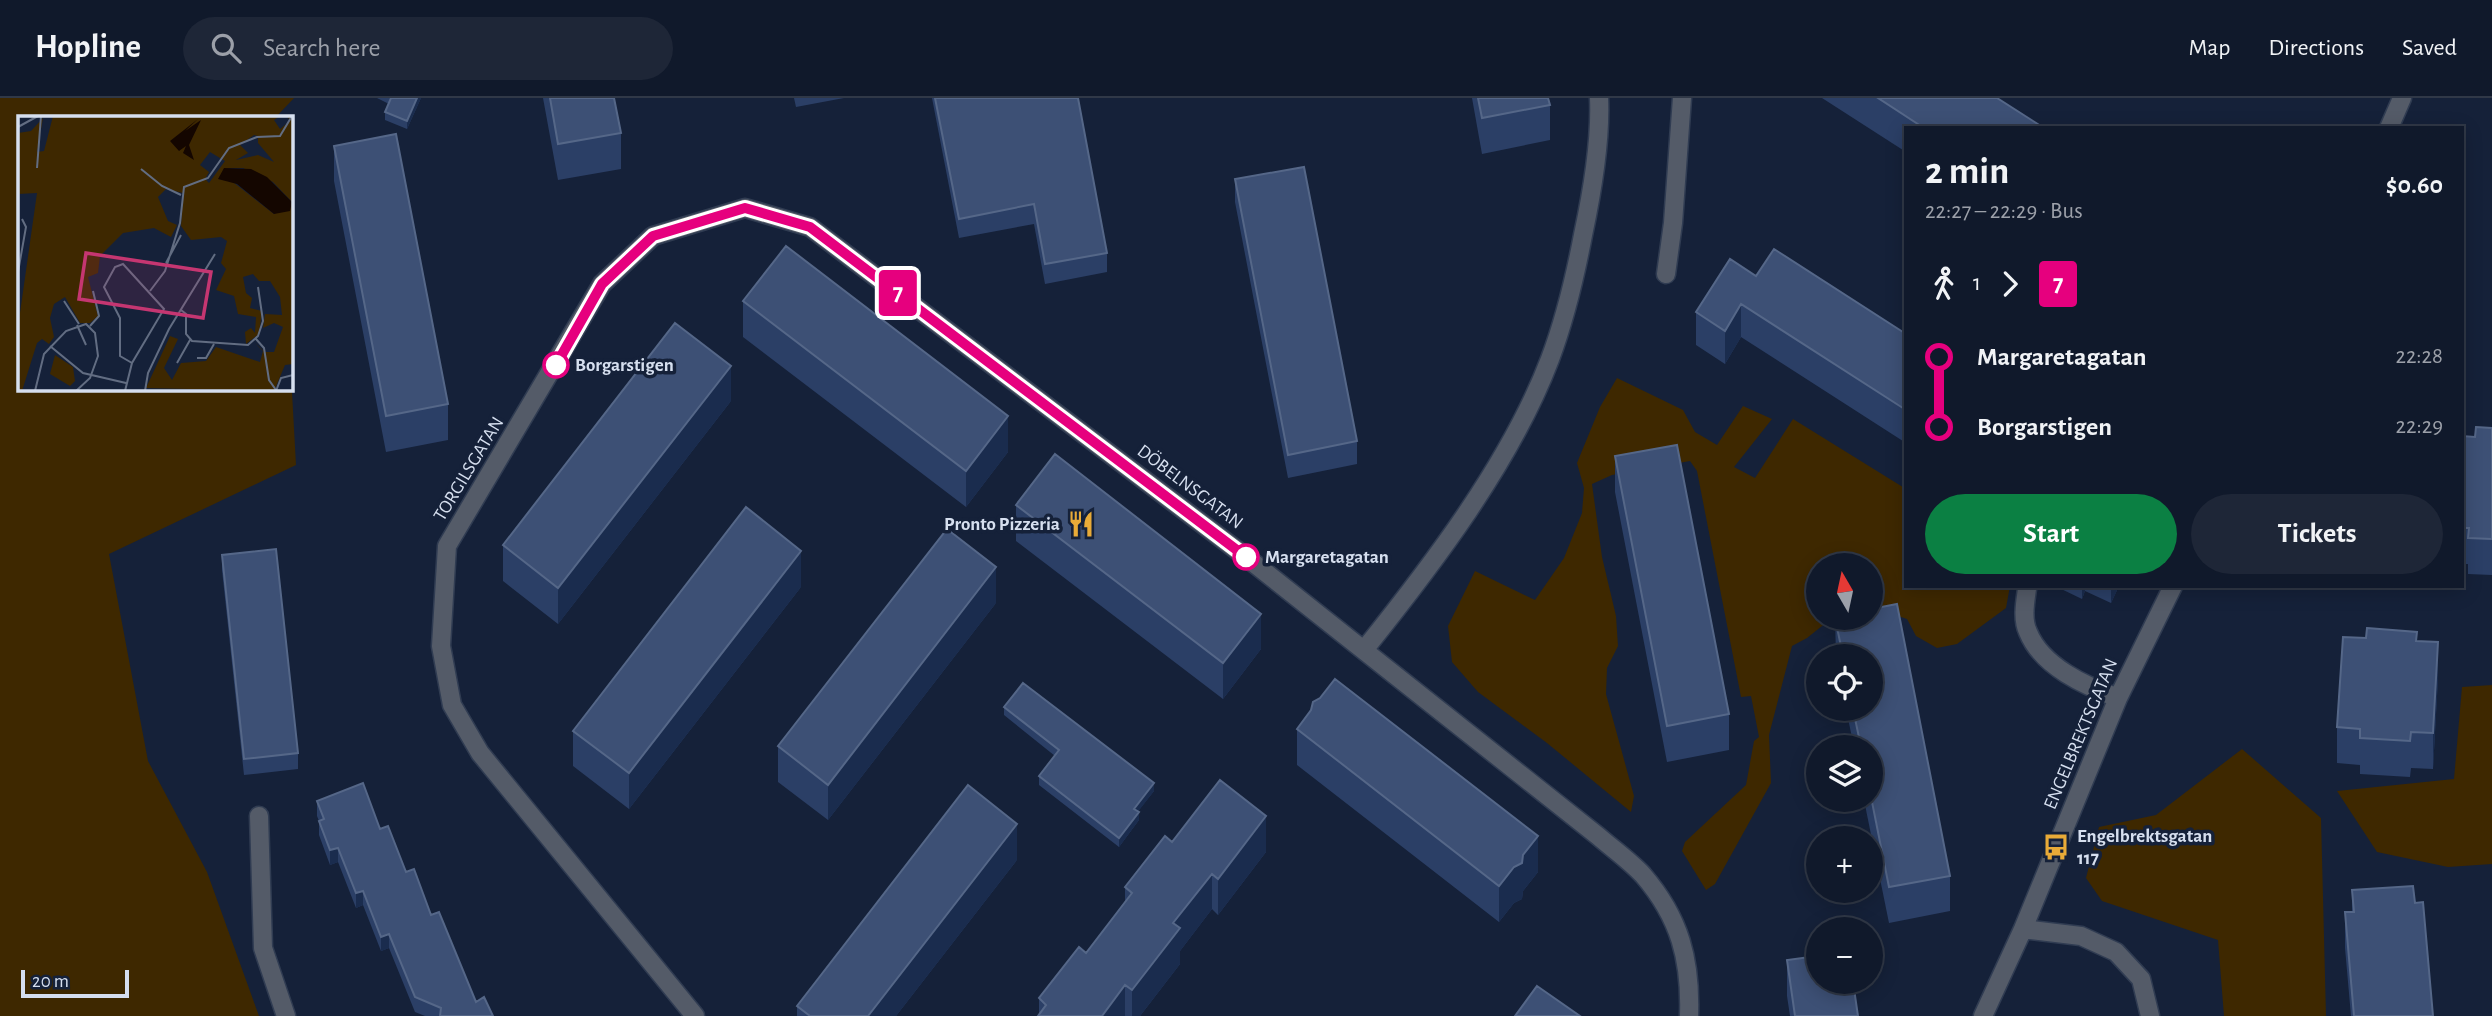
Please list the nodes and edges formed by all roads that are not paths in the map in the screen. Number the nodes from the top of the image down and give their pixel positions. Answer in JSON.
{"nodes":[{"id":1,"x":1600,"y":98,"type":"edge"},
{"id":2,"x":1682,"y":98,"type":"edge"},
{"id":3,"x":2402,"y":98,"type":"edge"},
{"id":4,"x":2390,"y":126,"type":"edge"},
{"id":5,"x":653,"y":236,"type":"joint"},
{"id":6,"x":1666,"y":274,"type":"dead end"},
{"id":7,"x":2172,"y":588,"type":"edge"},
{"id":8,"x":2027,"y":589,"type":"dead end"},
{"id":9,"x":1364,"y":650,"type":"junction"},
{"id":10,"x":2118,"y":698,"type":"junction"},
{"id":11,"x":259,"y":816,"type":"dead end"},
{"id":12,"x":2023,"y":929,"type":"junction"},
{"id":13,"x":286,"y":1016,"type":"edge"},
{"id":14,"x":695,"y":1016,"type":"edge"},
{"id":15,"x":1689,"y":1016,"type":"edge"},
{"id":16,"x":1983,"y":1016,"type":"edge"},
{"id":17,"x":2150,"y":1016,"type":"edge"}],
"edges":[{"from":1,"to":9,"type":"street"},
{"from":2,"to":6,"type":"street"},
{"from":3,"to":4,"type":"street"},
{"from":5,"to":9,"type":"street","name":"DÖBELNSGATAN"},
{"from":5,"to":14,"type":"street","name":"TORGILSGATAN"},
{"from":7,"to":10,"type":"street","name":"ENGELBREKTSGATAN"},
{"from":8,"to":10,"type":"street"},
{"from":9,"to":15,"type":"street","name":"DÖBELNSGATAN"},
{"from":10,"to":12,"type":"street","name":"ENGELBREKTSGATAN"},
{"from":11,"to":13,"type":"street"},
{"from":12,"to":16,"type":"street","name":"ENGELBREKTSGATAN"},
{"from":12,"to":17,"type":"street"}]}
